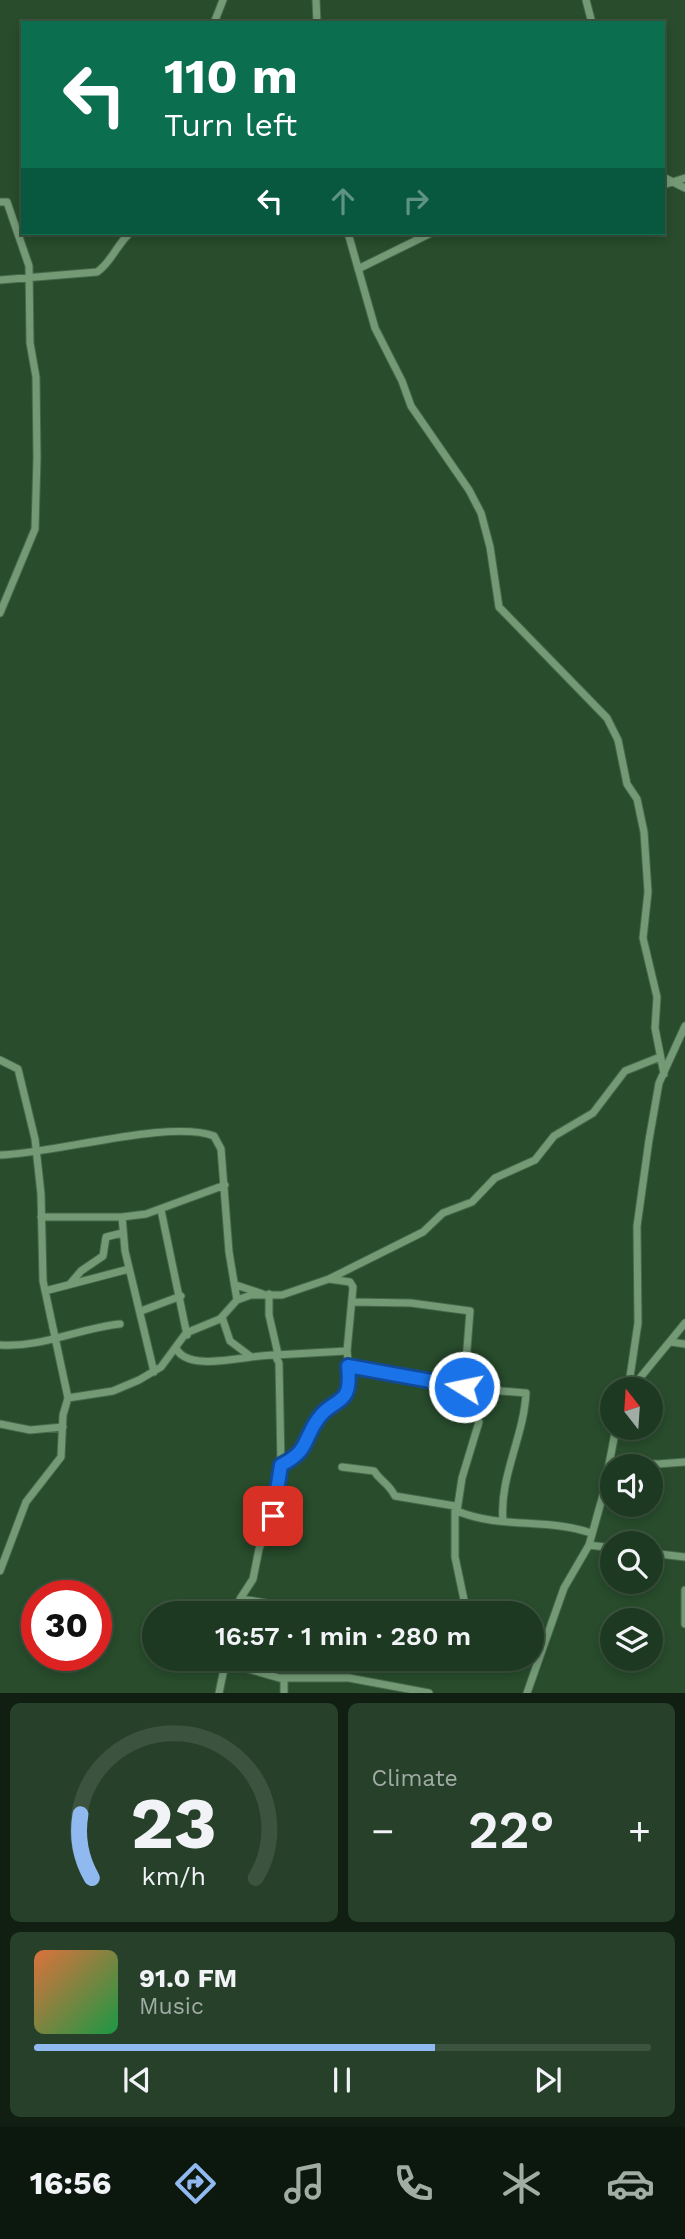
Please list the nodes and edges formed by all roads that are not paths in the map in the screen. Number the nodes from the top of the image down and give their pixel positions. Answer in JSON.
{"nodes":[{"id":1,"x":223,"y":0,"type":"edge"},
{"id":2,"x":316,"y":0,"type":"edge"},
{"id":3,"x":586,"y":0,"type":"edge"},
{"id":4,"x":215,"y":21,"type":"edge"},
{"id":5,"x":317,"y":21,"type":"edge"},
{"id":6,"x":591,"y":21,"type":"edge"},
{"id":7,"x":665,"y":178,"type":"edge"},
{"id":8,"x":685,"y":178,"type":"edge"},
{"id":9,"x":673,"y":182,"type":"junction"},
{"id":10,"x":665,"y":184,"type":"edge"},
{"id":11,"x":685,"y":188,"type":"edge"},
{"id":12,"x":0,"y":202,"type":"edge"},
{"id":13,"x":129,"y":235,"type":"edge"},
{"id":14,"x":349,"y":235,"type":"edge"},
{"id":15,"x":427,"y":235,"type":"edge"},
{"id":16,"x":358,"y":269,"type":"junction"},
{"id":17,"x":27,"y":275,"type":"junction"},
{"id":18,"x":0,"y":280,"type":"edge"},
{"id":19,"x":0,"y":613,"type":"edge"},
{"id":20,"x":685,"y":1026,"type":"edge"},
{"id":21,"x":660,"y":1057,"type":"junction"},
{"id":22,"x":0,"y":1060,"type":"edge"},
{"id":23,"x":664,"y":1074,"type":"junction"},
{"id":24,"x":35,"y":1153,"type":"junction"},
{"id":25,"x":0,"y":1155,"type":"edge"},
{"id":26,"x":225,"y":1185,"type":"junction"},
{"id":27,"x":161,"y":1210,"type":"junction"},
{"id":28,"x":41,"y":1217,"type":"junction"},
{"id":29,"x":122,"y":1217,"type":"junction"},
{"id":30,"x":122,"y":1233,"type":"junction"},
{"id":31,"x":129,"y":1269,"type":"junction"},
{"id":32,"x":329,"y":1279,"type":"junction"},
{"id":33,"x":69,"y":1285,"type":"junction"},
{"id":34,"x":236,"y":1285,"type":"junction"},
{"id":35,"x":45,"y":1291,"type":"junction"},
{"id":36,"x":266,"y":1294,"type":"junction"},
{"id":37,"x":181,"y":1296,"type":"junction"},
{"id":38,"x":237,"y":1300,"type":"junction"},
{"id":39,"x":352,"y":1302,"type":"junction"},
{"id":40,"x":141,"y":1311,"type":"junction"},
{"id":41,"x":222,"y":1317,"type":"junction"},
{"id":42,"x":685,"y":1323,"type":"edge"},
{"id":43,"x":120,"y":1324,"type":"dead end"},
{"id":44,"x":187,"y":1335,"type":"junction"},
{"id":45,"x":55,"y":1340,"type":"junction"},
{"id":46,"x":671,"y":1342,"type":"junction"},
{"id":47,"x":685,"y":1344,"type":"edge"},
{"id":48,"x":0,"y":1345,"type":"edge"},
{"id":49,"x":176,"y":1348,"type":"junction"},
{"id":50,"x":348,"y":1351,"type":"junction"},
{"id":51,"x":277,"y":1355,"type":"junction"},
{"id":52,"x":251,"y":1356,"type":"junction"},
{"id":53,"x":348,"y":1366,"type":"junction"},
{"id":54,"x":154,"y":1372,"type":"junction"},
{"id":55,"x":631,"y":1377,"type":"edge"},
{"id":56,"x":640,"y":1377,"type":"edge"},
{"id":57,"x":464,"y":1387,"type":"junction"},
{"id":58,"x":68,"y":1398,"type":"junction"},
{"id":59,"x":479,"y":1422,"type":"dead end"},
{"id":60,"x":0,"y":1424,"type":"edge"},
{"id":61,"x":63,"y":1427,"type":"junction"},
{"id":62,"x":685,"y":1462,"type":"edge"},
{"id":63,"x":663,"y":1464,"type":"edge"},
{"id":64,"x":281,"y":1465,"type":"junction"},
{"id":65,"x":342,"y":1467,"type":"dead end"},
{"id":66,"x":600,"y":1499,"type":"edge"},
{"id":67,"x":459,"y":1514,"type":"junction"},
{"id":68,"x":503,"y":1521,"type":"junction"},
{"id":69,"x":591,"y":1533,"type":"junction"},
{"id":70,"x":589,"y":1545,"type":"junction"},
{"id":71,"x":600,"y":1546,"type":"edge"},
{"id":72,"x":663,"y":1554,"type":"edge"},
{"id":73,"x":685,"y":1557,"type":"edge"},
{"id":74,"x":0,"y":1571,"type":"edge"},
{"id":75,"x":685,"y":1590,"type":"edge"},
{"id":76,"x":240,"y":1599,"type":"joint"},
{"id":77,"x":251,"y":1601,"type":"edge"},
{"id":78,"x":464,"y":1601,"type":"edge"},
{"id":79,"x":685,"y":1623,"type":"edge"},
{"id":80,"x":545,"y":1640,"type":"joint"},
{"id":81,"x":223,"y":1671,"type":"edge"},
{"id":82,"x":260,"y":1671,"type":"edge"},
{"id":83,"x":284,"y":1678,"type":"junction"},
{"id":84,"x":219,"y":1693,"type":"edge"},
{"id":85,"x":284,"y":1693,"type":"edge"},
{"id":86,"x":429,"y":1693,"type":"edge"},
{"id":87,"x":527,"y":1693,"type":"edge"}],
"edges":[{"from":1,"to":4,"type":"street"},
{"from":2,"to":5,"type":"street"},
{"from":3,"to":6,"type":"street"},
{"from":7,"to":9,"type":"street"},
{"from":8,"to":9,"type":"street"},
{"from":9,"to":10,"type":"street"},
{"from":9,"to":11,"type":"street"},
{"from":12,"to":17,"type":"street"},
{"from":13,"to":17,"type":"street"},
{"from":14,"to":16,"type":"street"},
{"from":15,"to":16,"type":"street"},
{"from":16,"to":21,"type":"street"},
{"from":17,"to":18,"type":"street"},
{"from":17,"to":19,"type":"street"},
{"from":20,"to":23,"type":"street"},
{"from":21,"to":23,"type":"street"},
{"from":21,"to":32,"type":"street"},
{"from":22,"to":24,"type":"street"},
{"from":23,"to":55,"type":"street"},
{"from":24,"to":25,"type":"street"},
{"from":24,"to":26,"type":"street"},
{"from":24,"to":28,"type":"street"},
{"from":26,"to":27,"type":"street"},
{"from":26,"to":34,"type":"street"},
{"from":27,"to":29,"type":"street"},
{"from":27,"to":37,"type":"street"},
{"from":28,"to":29,"type":"street"},
{"from":28,"to":35,"type":"street"},
{"from":29,"to":30,"type":"street"},
{"from":30,"to":31,"type":"street"},
{"from":30,"to":33,"type":"street"},
{"from":31,"to":33,"type":"street"},
{"from":31,"to":40,"type":"street"},
{"from":32,"to":36,"type":"street"},
{"from":32,"to":39,"type":"street"},
{"from":33,"to":35,"type":"street"},
{"from":34,"to":36,"type":"street"},
{"from":34,"to":38,"type":"street"},
{"from":35,"to":45,"type":"street"},
{"from":36,"to":38,"type":"street"},
{"from":36,"to":51,"type":"street"},
{"from":37,"to":40,"type":"street"},
{"from":37,"to":44,"type":"street"},
{"from":38,"to":41,"type":"street"},
{"from":39,"to":50,"type":"street"},
{"from":39,"to":57,"type":"street"},
{"from":40,"to":54,"type":"street"},
{"from":41,"to":44,"type":"street"},
{"from":41,"to":52,"type":"street"},
{"from":42,"to":46,"type":"street"},
{"from":43,"to":45,"type":"street"},
{"from":44,"to":49,"type":"street"},
{"from":45,"to":48,"type":"street"},
{"from":45,"to":58,"type":"street"},
{"from":46,"to":47,"type":"street"},
{"from":46,"to":56,"type":"street"},
{"from":49,"to":52,"type":"street"},
{"from":49,"to":54,"type":"street"},
{"from":50,"to":51,"type":"street"},
{"from":50,"to":53,"type":"street"},
{"from":51,"to":52,"type":"street"},
{"from":51,"to":64,"type":"street"},
{"from":53,"to":57,"type":"street"},
{"from":53,"to":64,"type":"street"},
{"from":54,"to":58,"type":"street"},
{"from":57,"to":68,"type":"street"},
{"from":58,"to":61,"type":"street"},
{"from":59,"to":67,"type":"street"},
{"from":60,"to":61,"type":"street"},
{"from":61,"to":74,"type":"street"},
{"from":62,"to":63,"type":"street"},
{"from":64,"to":76,"type":"street"},
{"from":65,"to":67,"type":"street"},
{"from":66,"to":69,"type":"street"},
{"from":67,"to":68,"type":"street"},
{"from":67,"to":78,"type":"street"},
{"from":68,"to":69,"type":"street"},
{"from":69,"to":70,"type":"street"},
{"from":70,"to":71,"type":"street"},
{"from":70,"to":80,"type":"street"},
{"from":72,"to":73,"type":"street"},
{"from":75,"to":79,"type":"street"},
{"from":76,"to":77,"type":"street"},
{"from":80,"to":87,"type":"street"},
{"from":81,"to":84,"type":"street"},
{"from":82,"to":83,"type":"street"},
{"from":83,"to":85,"type":"street"},
{"from":83,"to":86,"type":"street"}]}
